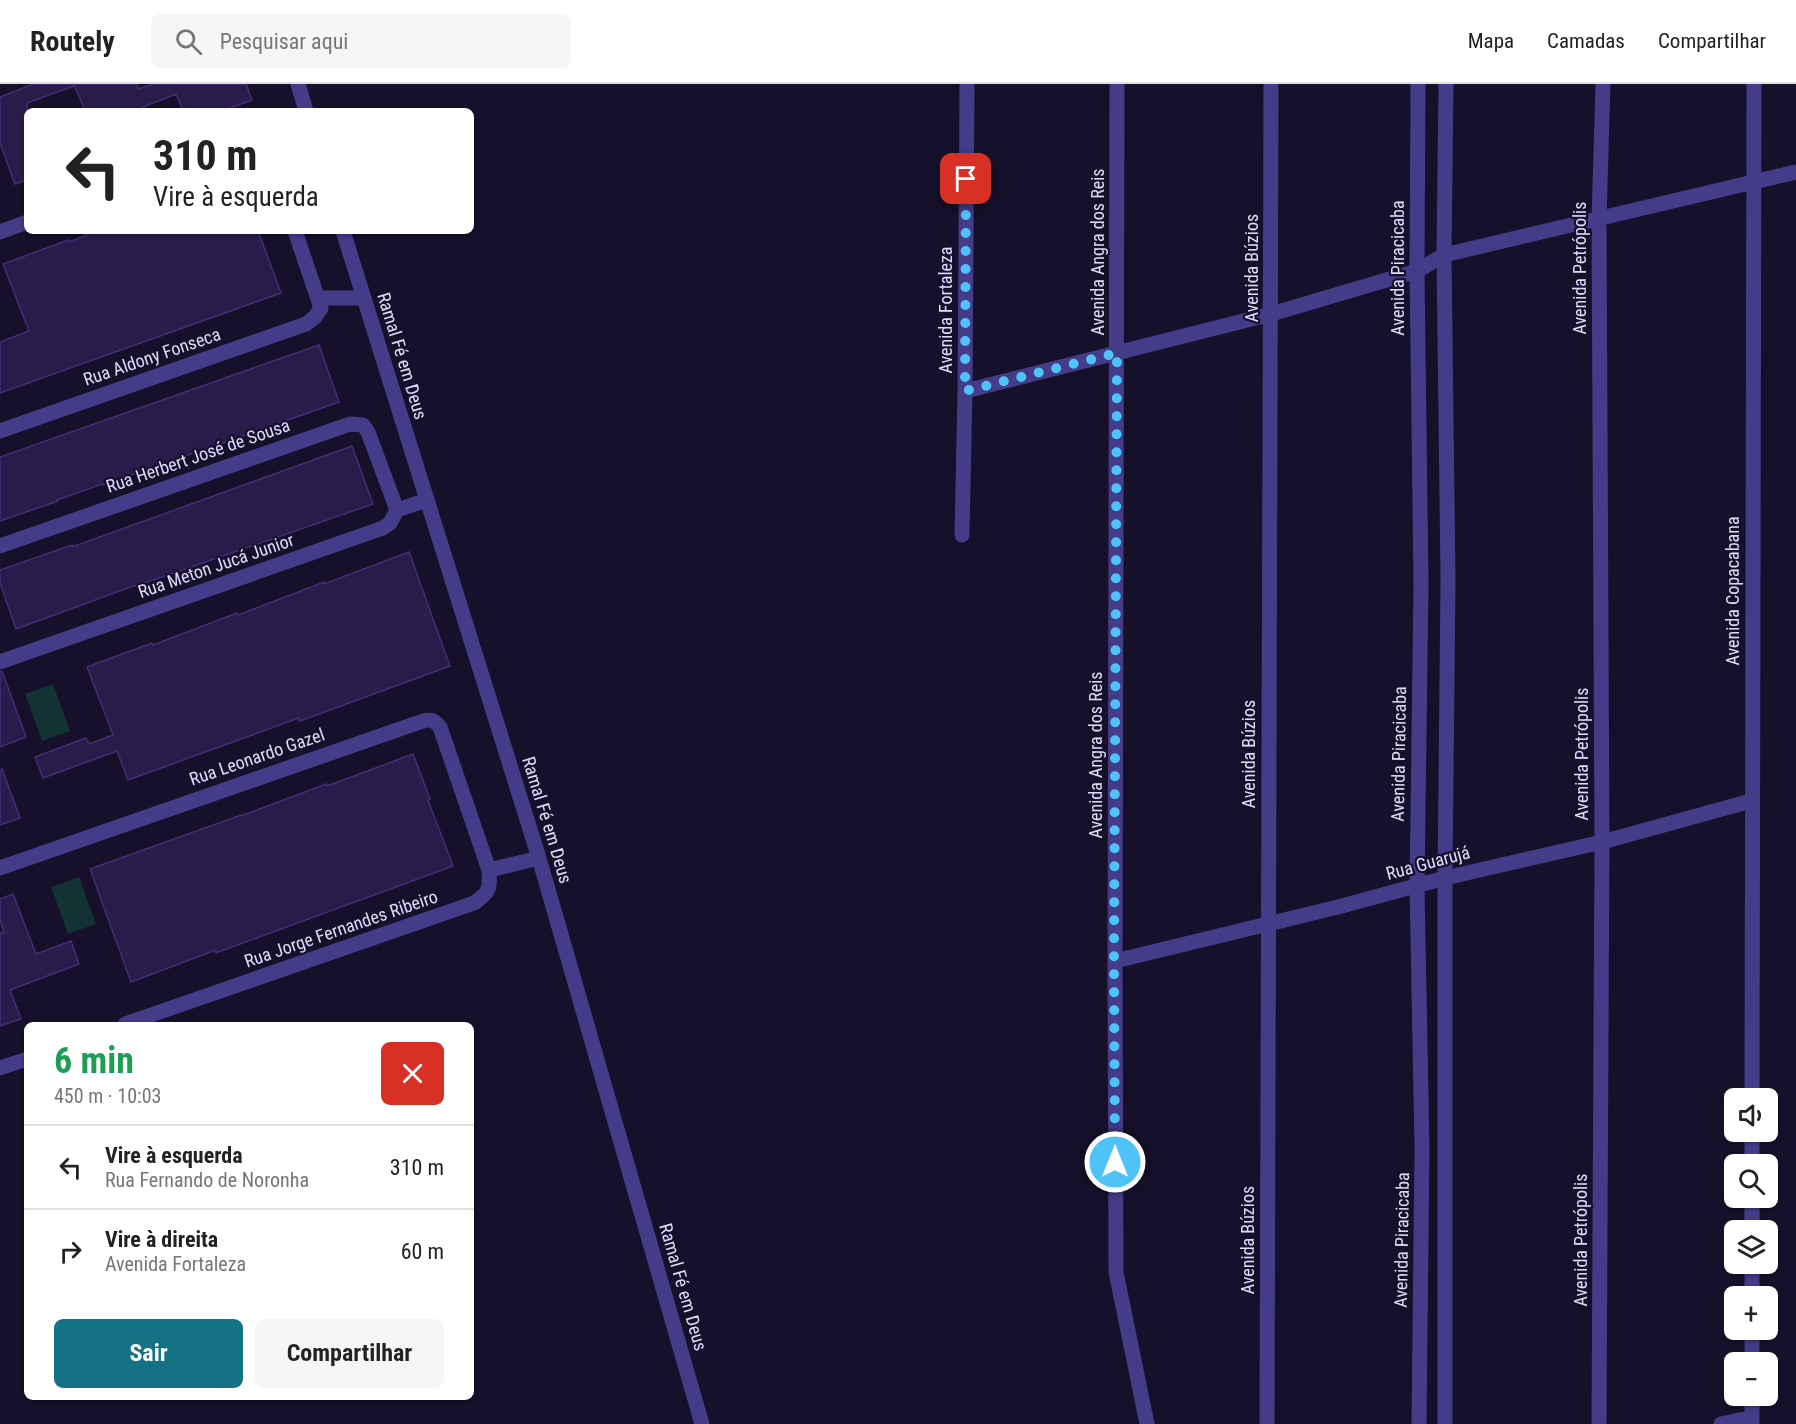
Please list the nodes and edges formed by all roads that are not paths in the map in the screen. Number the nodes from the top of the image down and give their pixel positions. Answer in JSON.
{"nodes":[{"id":1,"x":298,"y":84,"type":"edge"},
{"id":2,"x":1117,"y":84,"type":"edge"},
{"id":3,"x":1271,"y":84,"type":"edge"},
{"id":4,"x":1418,"y":84,"type":"edge"},
{"id":5,"x":1446,"y":84,"type":"edge"},
{"id":6,"x":1603,"y":84,"type":"edge"},
{"id":7,"x":1754,"y":84,"type":"edge"},
{"id":8,"x":967,"y":85,"type":"edge"},
{"id":9,"x":305,"y":108,"type":"edge"},
{"id":10,"x":1796,"y":172,"type":"edge"},
{"id":11,"x":1753,"y":183,"type":"junction"},
{"id":12,"x":1599,"y":219,"type":"junction"},
{"id":13,"x":24,"y":223,"type":"edge"},
{"id":14,"x":0,"y":232,"type":"edge"},
{"id":15,"x":296,"y":234,"type":"edge"},
{"id":16,"x":344,"y":234,"type":"edge"},
{"id":17,"x":1444,"y":255,"type":"junction"},
{"id":18,"x":1417,"y":271,"type":"junction"},
{"id":19,"x":318,"y":298,"type":"junction"},
{"id":20,"x":363,"y":298,"type":"junction"},
{"id":21,"x":1271,"y":314,"type":"junction"},
{"id":22,"x":1117,"y":353,"type":"junction"},
{"id":23,"x":965,"y":391,"type":"junction"},
{"id":24,"x":0,"y":431,"type":"edge"},
{"id":25,"x":427,"y":500,"type":"junction"},
{"id":26,"x":397,"y":510,"type":"junction"},
{"id":27,"x":962,"y":535,"type":"dead end"},
{"id":28,"x":0,"y":546,"type":"edge"},
{"id":29,"x":0,"y":662,"type":"edge"},
{"id":30,"x":1751,"y":801,"type":"junction"},
{"id":31,"x":1602,"y":842,"type":"junction"},
{"id":32,"x":539,"y":858,"type":"junction"},
{"id":33,"x":0,"y":868,"type":"edge"},
{"id":34,"x":489,"y":870,"type":"junction"},
{"id":35,"x":1445,"y":878,"type":"junction"},
{"id":36,"x":1417,"y":887,"type":"junction"},
{"id":37,"x":1268,"y":922,"type":"junction"},
{"id":38,"x":1114,"y":961,"type":"junction"},
{"id":39,"x":131,"y":1022,"type":"edge"},
{"id":40,"x":24,"y":1060,"type":"edge"},
{"id":41,"x":0,"y":1068,"type":"edge"},
{"id":42,"x":1752,"y":1088,"type":"edge"},
{"id":43,"x":1752,"y":1420,"type":"edge"},
{"id":44,"x":702,"y":1424,"type":"edge"},
{"id":45,"x":1147,"y":1424,"type":"edge"},
{"id":46,"x":1267,"y":1424,"type":"edge"},
{"id":47,"x":1419,"y":1424,"type":"edge"},
{"id":48,"x":1445,"y":1424,"type":"edge"},
{"id":49,"x":1599,"y":1424,"type":"edge"},
{"id":50,"x":1722,"y":1424,"type":"edge"}],
"edges":[{"from":1,"to":9,"type":"street"},
{"from":2,"to":22,"type":"street","name":"Avenida Angra dos Reis"},
{"from":3,"to":21,"type":"street","name":"Avenida Búzios"},
{"from":4,"to":18,"type":"street","name":"Avenida Piracicaba"},
{"from":5,"to":17,"type":"street"},
{"from":6,"to":12,"type":"street","name":"Avenida Petrópolis"},
{"from":7,"to":11,"type":"street","name":"Avenida Copacabana"},
{"from":8,"to":23,"type":"street","name":"Avenida Fortaleza"},
{"from":10,"to":11,"type":"street"},
{"from":11,"to":12,"type":"street"},
{"from":11,"to":30,"type":"street","name":"Avenida Copacabana"},
{"from":12,"to":17,"type":"street"},
{"from":12,"to":31,"type":"street","name":"Avenida Petrópolis"},
{"from":13,"to":14,"type":"street"},
{"from":15,"to":19,"type":"street"},
{"from":16,"to":20,"type":"street","name":"Ramal Fé em Deus"},
{"from":17,"to":18,"type":"street"},
{"from":17,"to":35,"type":"street"},
{"from":18,"to":21,"type":"street"},
{"from":18,"to":36,"type":"street","name":"Avenida Piracicaba"},
{"from":19,"to":20,"type":"street"},
{"from":19,"to":24,"type":"street","name":"Rua Aldony Fonseca"},
{"from":20,"to":25,"type":"street","name":"Ramal Fé em Deus"},
{"from":21,"to":22,"type":"street"},
{"from":21,"to":37,"type":"street","name":"Avenida Búzios"},
{"from":22,"to":23,"type":"street"},
{"from":22,"to":38,"type":"street","name":"Avenida Angra dos Reis"},
{"from":23,"to":27,"type":"street","name":"Avenida Fortaleza"},
{"from":25,"to":26,"type":"street"},
{"from":25,"to":32,"type":"street","name":"Ramal Fé em Deus"},
{"from":26,"to":28,"type":"street","name":"Rua Herbert José de Sousa"},
{"from":26,"to":29,"type":"street","name":"Rua Meton Jucá Junior"},
{"from":30,"to":31,"type":"street","name":"Rua Guarujá"},
{"from":30,"to":42,"type":"street","name":"Avenida Copacabana"},
{"from":31,"to":35,"type":"street","name":"Rua Guarujá"},
{"from":31,"to":49,"type":"street","name":"Avenida Petrópolis"},
{"from":32,"to":34,"type":"street"},
{"from":32,"to":44,"type":"street","name":"Ramal Fé em Deus"},
{"from":33,"to":34,"type":"street","name":"Rua Leonardo Gazel"},
{"from":34,"to":39,"type":"street","name":"Rua Jorge Fernandes Ribeiro"},
{"from":35,"to":36,"type":"street","name":"Rua Guarujá"},
{"from":35,"to":48,"type":"street"},
{"from":36,"to":37,"type":"street","name":"Rua Guarujá"},
{"from":36,"to":47,"type":"street","name":"Avenida Piracicaba"},
{"from":37,"to":38,"type":"street","name":"Rua Guarujá"},
{"from":37,"to":46,"type":"street","name":"Avenida Búzios"},
{"from":38,"to":45,"type":"street","name":"Avenida Angra dos Reis"},
{"from":40,"to":41,"type":"street"},
{"from":43,"to":50,"type":"street"}]}
